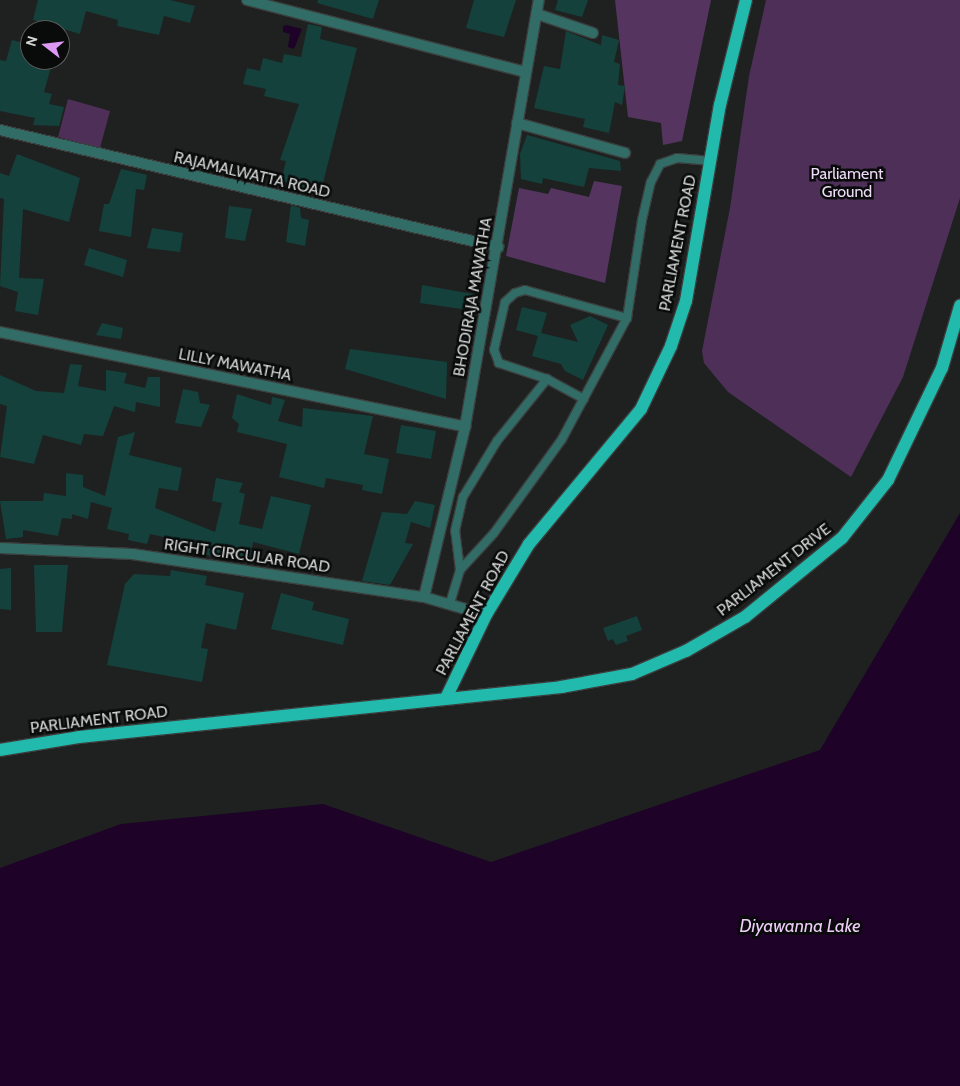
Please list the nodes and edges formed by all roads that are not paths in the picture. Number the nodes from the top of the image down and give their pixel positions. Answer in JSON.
{"nodes":[{"id":1,"x":247,"y":0,"type":"edge"},
{"id":2,"x":539,"y":0,"type":"edge"},
{"id":3,"x":746,"y":0,"type":"edge"},
{"id":4,"x":537,"y":14,"type":"junction"},
{"id":5,"x":593,"y":33,"type":"dead end"},
{"id":6,"x":526,"y":72,"type":"junction"},
{"id":7,"x":517,"y":123,"type":"junction"},
{"id":8,"x":0,"y":130,"type":"edge"},
{"id":9,"x":624,"y":153,"type":"dead end"},
{"id":10,"x":712,"y":160,"type":"junction"},
{"id":11,"x":498,"y":247,"type":"junction"},
{"id":12,"x":960,"y":306,"type":"edge"},
{"id":13,"x":627,"y":318,"type":"junction"},
{"id":14,"x":0,"y":332,"type":"edge"},
{"id":15,"x":547,"y":379,"type":"junction"},
{"id":16,"x":584,"y":399,"type":"junction"},
{"id":17,"x":465,"y":427,"type":"junction"},
{"id":18,"x":0,"y":548,"type":"edge"},
{"id":19,"x":460,"y":570,"type":"junction"},
{"id":20,"x":424,"y":597,"type":"junction"},
{"id":21,"x":450,"y":603,"type":"junction"},
{"id":22,"x":486,"y":616,"type":"junction"},
{"id":23,"x":446,"y":698,"type":"junction"},
{"id":24,"x":0,"y":750,"type":"edge"}],
"edges":[{"from":1,"to":6,"type":"street"},
{"from":2,"to":4,"type":"street","name":"BHODIRAJA MAWATHA"},
{"from":3,"to":10,"type":"main road","name":"PARLIAMENT ROAD"},
{"from":4,"to":5,"type":"street"},
{"from":4,"to":6,"type":"street","name":"BHODIRAJA MAWATHA"},
{"from":6,"to":7,"type":"street","name":"BHODIRAJA MAWATHA"},
{"from":7,"to":9,"type":"street"},
{"from":7,"to":11,"type":"street","name":"BHODIRAJA MAWATHA"},
{"from":8,"to":11,"type":"street","name":"RAJAMALWATTA ROAD"},
{"from":10,"to":13,"type":"lane"},
{"from":10,"to":22,"type":"main road","name":"PARLIAMENT ROAD"},
{"from":11,"to":17,"type":"street","name":"BHODIRAJA MAWATHA"},
{"from":12,"to":23,"type":"main road","name":"PARLIAMENT DRIVE"},
{"from":13,"to":15,"type":"lane"},
{"from":13,"to":16,"type":"lane"},
{"from":14,"to":17,"type":"street","name":"LILLY MAWATHA"},
{"from":15,"to":16,"type":"lane"},
{"from":15,"to":19,"type":"lane"},
{"from":16,"to":19,"type":"lane"},
{"from":17,"to":20,"type":"street","name":"BHODIRAJA MAWATHA"},
{"from":18,"to":20,"type":"street","name":"RIGHT CIRCULAR ROAD"},
{"from":19,"to":21,"type":"lane"},
{"from":20,"to":21,"type":"street","name":"RIGHT CIRCULAR ROAD"},
{"from":21,"to":22,"type":"street","name":"RIGHT CIRCULAR ROAD"},
{"from":22,"to":23,"type":"main road","name":"PARLIAMENT ROAD"},
{"from":23,"to":24,"type":"main road","name":"PARLIAMENT ROAD"}]}
